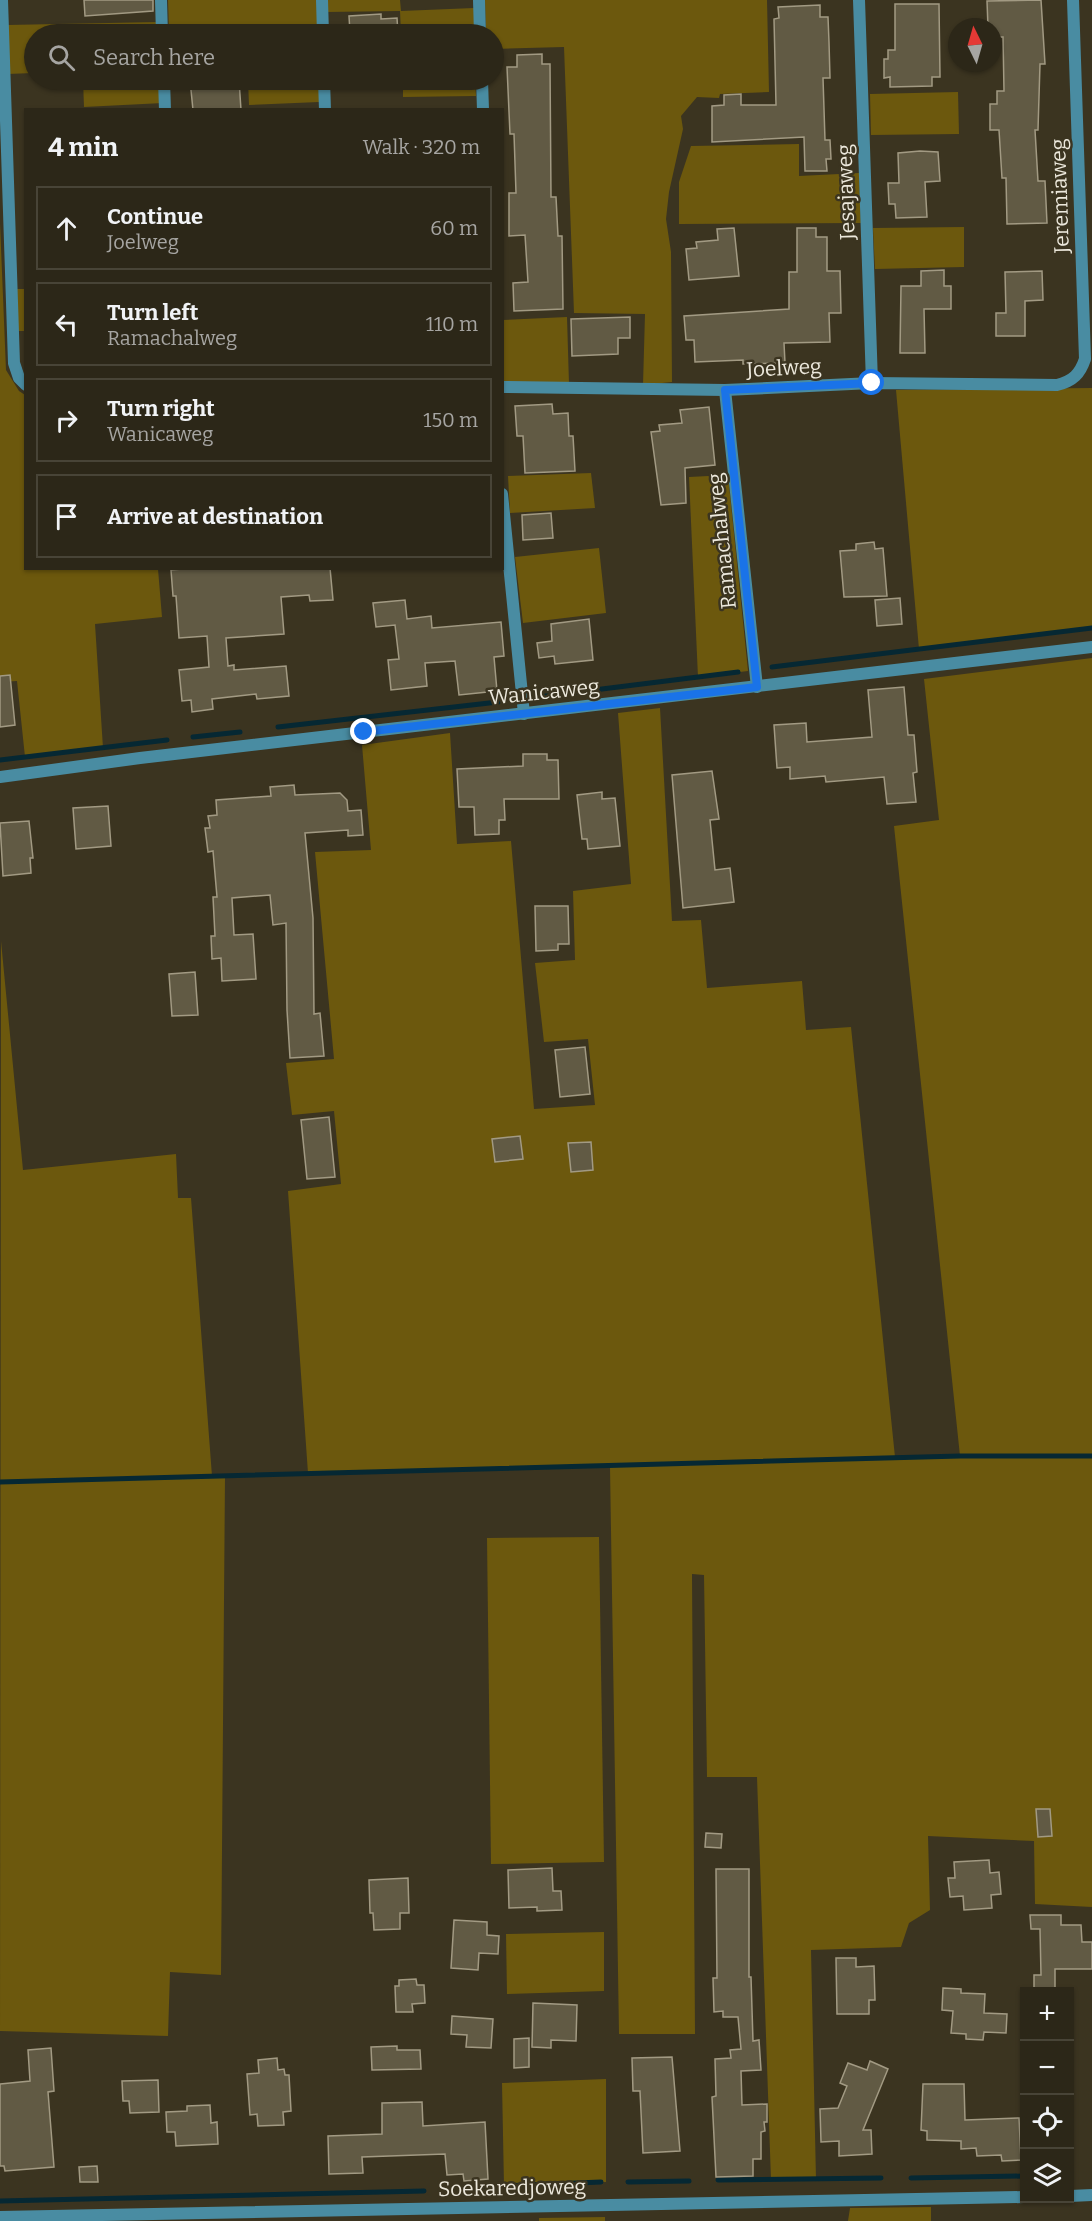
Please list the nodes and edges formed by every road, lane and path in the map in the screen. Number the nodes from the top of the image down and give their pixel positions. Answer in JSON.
{"nodes":[{"id":1,"x":2,"y":0,"type":"edge"},
{"id":2,"x":161,"y":0,"type":"edge"},
{"id":3,"x":322,"y":0,"type":"edge"},
{"id":4,"x":479,"y":0,"type":"edge"},
{"id":5,"x":859,"y":0,"type":"edge"},
{"id":6,"x":1072,"y":0,"type":"edge"},
{"id":7,"x":162,"y":24,"type":"edge"},
{"id":8,"x":323,"y":24,"type":"edge"},
{"id":9,"x":480,"y":24,"type":"edge"},
{"id":10,"x":164,"y":90,"type":"edge"},
{"id":11,"x":324,"y":90,"type":"edge"},
{"id":12,"x":482,"y":90,"type":"edge"},
{"id":13,"x":165,"y":108,"type":"edge"},
{"id":14,"x":325,"y":108,"type":"edge"},
{"id":15,"x":483,"y":108,"type":"edge"},
{"id":16,"x":1067,"y":382,"type":"joint"},
{"id":17,"x":24,"y":383,"type":"edge"},
{"id":18,"x":872,"y":383,"type":"junction"},
{"id":19,"x":504,"y":387,"type":"edge"},
{"id":20,"x":725,"y":390,"type":"junction"},
{"id":21,"x":504,"y":514,"type":"edge"},
{"id":22,"x":1092,"y":647,"type":"edge"},
{"id":23,"x":757,"y":687,"type":"junction"},
{"id":24,"x":524,"y":714,"type":"junction"},
{"id":25,"x":0,"y":777,"type":"edge"},
{"id":26,"x":1092,"y":2195,"type":"edge"},
{"id":27,"x":1074,"y":2196,"type":"edge"},
{"id":28,"x":1020,"y":2197,"type":"edge"},
{"id":29,"x":0,"y":2217,"type":"edge"}],
"edges":[{"from":1,"to":17,"type":"street"},
{"from":2,"to":7,"type":"street"},
{"from":3,"to":8,"type":"street"},
{"from":4,"to":9,"type":"street"},
{"from":5,"to":18,"type":"street","name":"Jesajaweg"},
{"from":6,"to":16,"type":"street","name":"Jeremiaweg"},
{"from":10,"to":13,"type":"street"},
{"from":11,"to":14,"type":"street"},
{"from":12,"to":15,"type":"street"},
{"from":16,"to":18,"type":"street","name":"Joelweg"},
{"from":18,"to":20,"type":"street","name":"Joelweg"},
{"from":19,"to":20,"type":"street","name":"Joelweg"},
{"from":20,"to":23,"type":"street","name":"Ramachalweg"},
{"from":21,"to":24,"type":"street"},
{"from":22,"to":23,"type":"street","name":"Wanicaweg"},
{"from":23,"to":24,"type":"street","name":"Wanicaweg"},
{"from":24,"to":25,"type":"street","name":"Wanicaweg"},
{"from":26,"to":27,"type":"street"},
{"from":28,"to":29,"type":"street","name":"Soekaredjoweg"}]}
